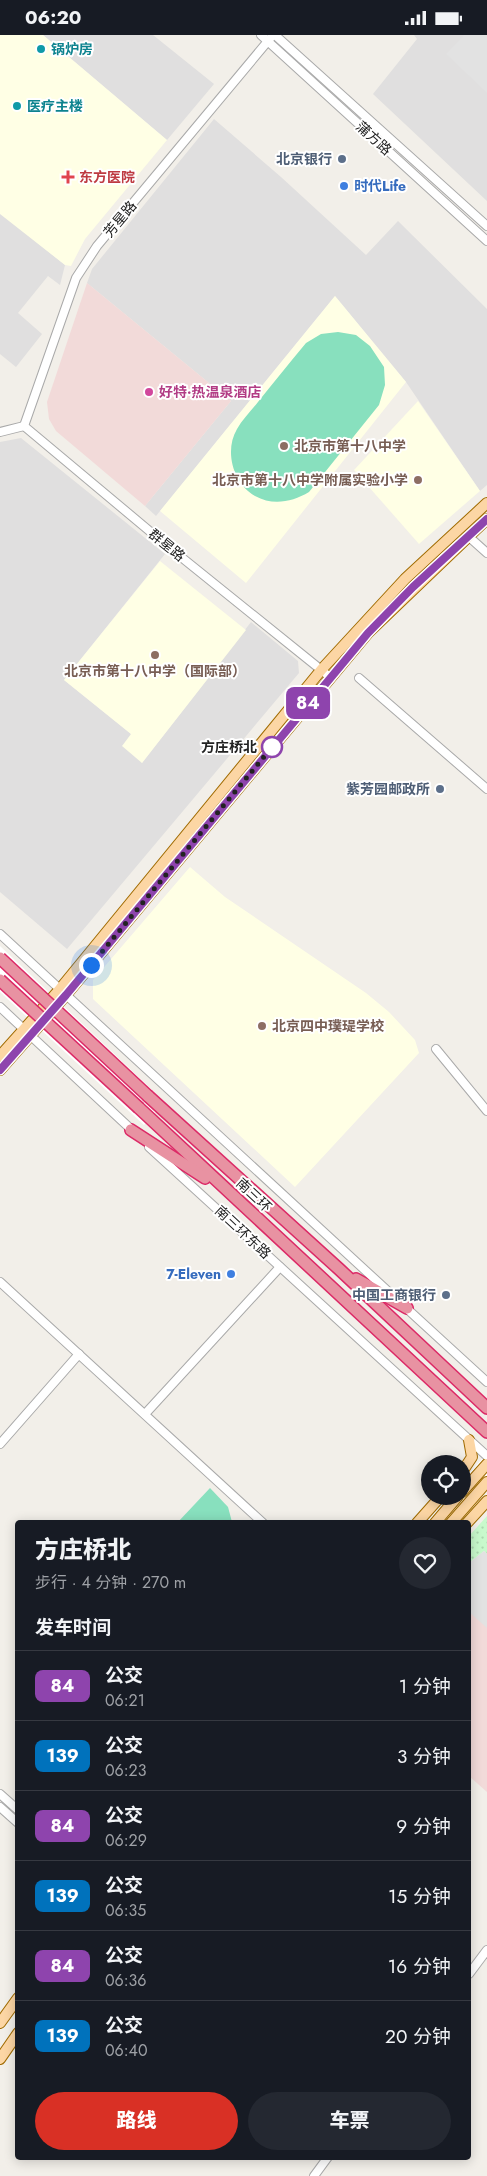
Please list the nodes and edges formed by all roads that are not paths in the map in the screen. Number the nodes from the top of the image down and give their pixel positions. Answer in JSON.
{"nodes":[{"id":1,"x":269,"y":36,"type":"edge"},
{"id":2,"x":487,"y":226,"type":"edge"},
{"id":3,"x":487,"y":241,"type":"edge"},
{"id":4,"x":24,"y":426,"type":"junction"},
{"id":5,"x":0,"y":433,"type":"edge"},
{"id":6,"x":487,"y":503,"type":"edge"},
{"id":7,"x":487,"y":519,"type":"edge"},
{"id":8,"x":468,"y":536,"type":"junction"},
{"id":9,"x":487,"y":553,"type":"edge"},
{"id":10,"x":322,"y":669,"type":"junction"},
{"id":11,"x":330,"y":677,"type":"junction"},
{"id":12,"x":359,"y":678,"type":"dead end"},
{"id":13,"x":487,"y":789,"type":"edge"},
{"id":14,"x":0,"y":934,"type":"edge"},
{"id":15,"x":0,"y":957,"type":"edge"},
{"id":16,"x":0,"y":980,"type":"edge"},
{"id":17,"x":63,"y":992,"type":"junction"},
{"id":18,"x":0,"y":1007,"type":"edge"},
{"id":19,"x":27,"y":1031,"type":"junction"},
{"id":20,"x":436,"y":1049,"type":"dead end"},
{"id":21,"x":0,"y":1056,"type":"edge"},
{"id":22,"x":0,"y":1069,"type":"edge"},
{"id":23,"x":487,"y":1111,"type":"edge"},
{"id":24,"x":131,"y":1130,"type":"junction"},
{"id":25,"x":230,"y":1194,"type":"junction"},
{"id":26,"x":280,"y":1267,"type":"junction"},
{"id":27,"x":339,"y":1269,"type":"junction"},
{"id":28,"x":0,"y":1282,"type":"edge"},
{"id":29,"x":407,"y":1308,"type":"junction"},
{"id":30,"x":79,"y":1354,"type":"junction"},
{"id":31,"x":487,"y":1382,"type":"edge"},
{"id":32,"x":487,"y":1408,"type":"edge"},
{"id":33,"x":145,"y":1415,"type":"junction"},
{"id":34,"x":487,"y":1432,"type":"edge"},
{"id":35,"x":469,"y":1440,"type":"junction"},
{"id":36,"x":0,"y":1445,"type":"edge"},
{"id":37,"x":487,"y":1456,"type":"edge"},
{"id":38,"x":471,"y":1458,"type":"edge"},
{"id":39,"x":487,"y":1464,"type":"edge"},
{"id":40,"x":471,"y":1482,"type":"edge"},
{"id":41,"x":487,"y":1482,"type":"edge"},
{"id":42,"x":487,"y":1501,"type":"edge"},
{"id":43,"x":434,"y":1505,"type":"edge"},
{"id":44,"x":450,"y":1505,"type":"edge"},
{"id":45,"x":260,"y":1520,"type":"edge"},
{"id":46,"x":421,"y":1520,"type":"edge"},
{"id":47,"x":436,"y":1520,"type":"edge"},
{"id":48,"x":454,"y":1520,"type":"edge"},
{"id":49,"x":470,"y":1520,"type":"edge"},
{"id":50,"x":0,"y":1794,"type":"edge"},
{"id":51,"x":0,"y":1807,"type":"edge"},
{"id":52,"x":15,"y":1807,"type":"edge"},
{"id":53,"x":15,"y":1820,"type":"edge"},
{"id":54,"x":487,"y":1951,"type":"edge"},
{"id":55,"x":471,"y":1972,"type":"edge"},
{"id":56,"x":15,"y":2002,"type":"edge"},
{"id":57,"x":0,"y":2023,"type":"edge"},
{"id":58,"x":15,"y":2037,"type":"edge"},
{"id":59,"x":0,"y":2059,"type":"edge"},
{"id":60,"x":326,"y":2160,"type":"edge"},
{"id":61,"x":314,"y":2176,"type":"edge"}],
"edges":[{"from":1,"to":2,"type":"street","name":"蒲方路"},
{"from":1,"to":3,"type":"street","name":"蒲方路"},
{"from":1,"to":4,"type":"street","name":"芳星路"},
{"from":4,"to":5,"type":"street"},
{"from":4,"to":10,"type":"street","name":"群星路"},
{"from":6,"to":10,"type":"main road"},
{"from":7,"to":8,"type":"main road"},
{"from":8,"to":9,"type":"street"},
{"from":8,"to":11,"type":"main road"},
{"from":10,"to":11,"type":"street","name":"群星路"},
{"from":10,"to":17,"type":"main road"},
{"from":11,"to":17,"type":"main road"},
{"from":12,"to":13,"type":"street"},
{"from":14,"to":17,"type":"street"},
{"from":15,"to":27,"type":"highway","name":"南三环","bridge":true},
{"from":16,"to":25,"type":"highway","name":"南三环","bridge":true},
{"from":17,"to":19,"type":"main road"},
{"from":17,"to":29,"type":"street"},
{"from":18,"to":19,"type":"street","name":"南三环东路"},
{"from":19,"to":21,"type":"main road"},
{"from":19,"to":22,"type":"main road"},
{"from":19,"to":24,"type":"street","name":"南三环东路"},
{"from":20,"to":23,"type":"street"},
{"from":24,"to":25,"type":"highway"},
{"from":24,"to":26,"type":"street","name":"南三环东路"},
{"from":25,"to":34,"type":"highway","name":"南三环"},
{"from":26,"to":33,"type":"street"},
{"from":26,"to":35,"type":"street","name":"南三环东路"},
{"from":27,"to":29,"type":"highway"},
{"from":27,"to":32,"type":"highway","name":"南三环"},
{"from":28,"to":30,"type":"street"},
{"from":29,"to":31,"type":"street"},
{"from":30,"to":33,"type":"street"},
{"from":30,"to":36,"type":"street"},
{"from":33,"to":45,"type":"street"},
{"from":35,"to":37,"type":"street","name":"南三环东路"},
{"from":35,"to":38,"type":"main road"},
{"from":39,"to":40,"type":"main road"},
{"from":41,"to":48,"type":"main road"},
{"from":42,"to":49,"type":"main road"},
{"from":43,"to":46,"type":"main road"},
{"from":44,"to":47,"type":"main road"},
{"from":50,"to":52,"type":"street"},
{"from":51,"to":53,"type":"street"},
{"from":54,"to":55,"type":"street"},
{"from":56,"to":57,"type":"main road"},
{"from":58,"to":59,"type":"main road"},
{"from":60,"to":61,"type":"street"}]}
